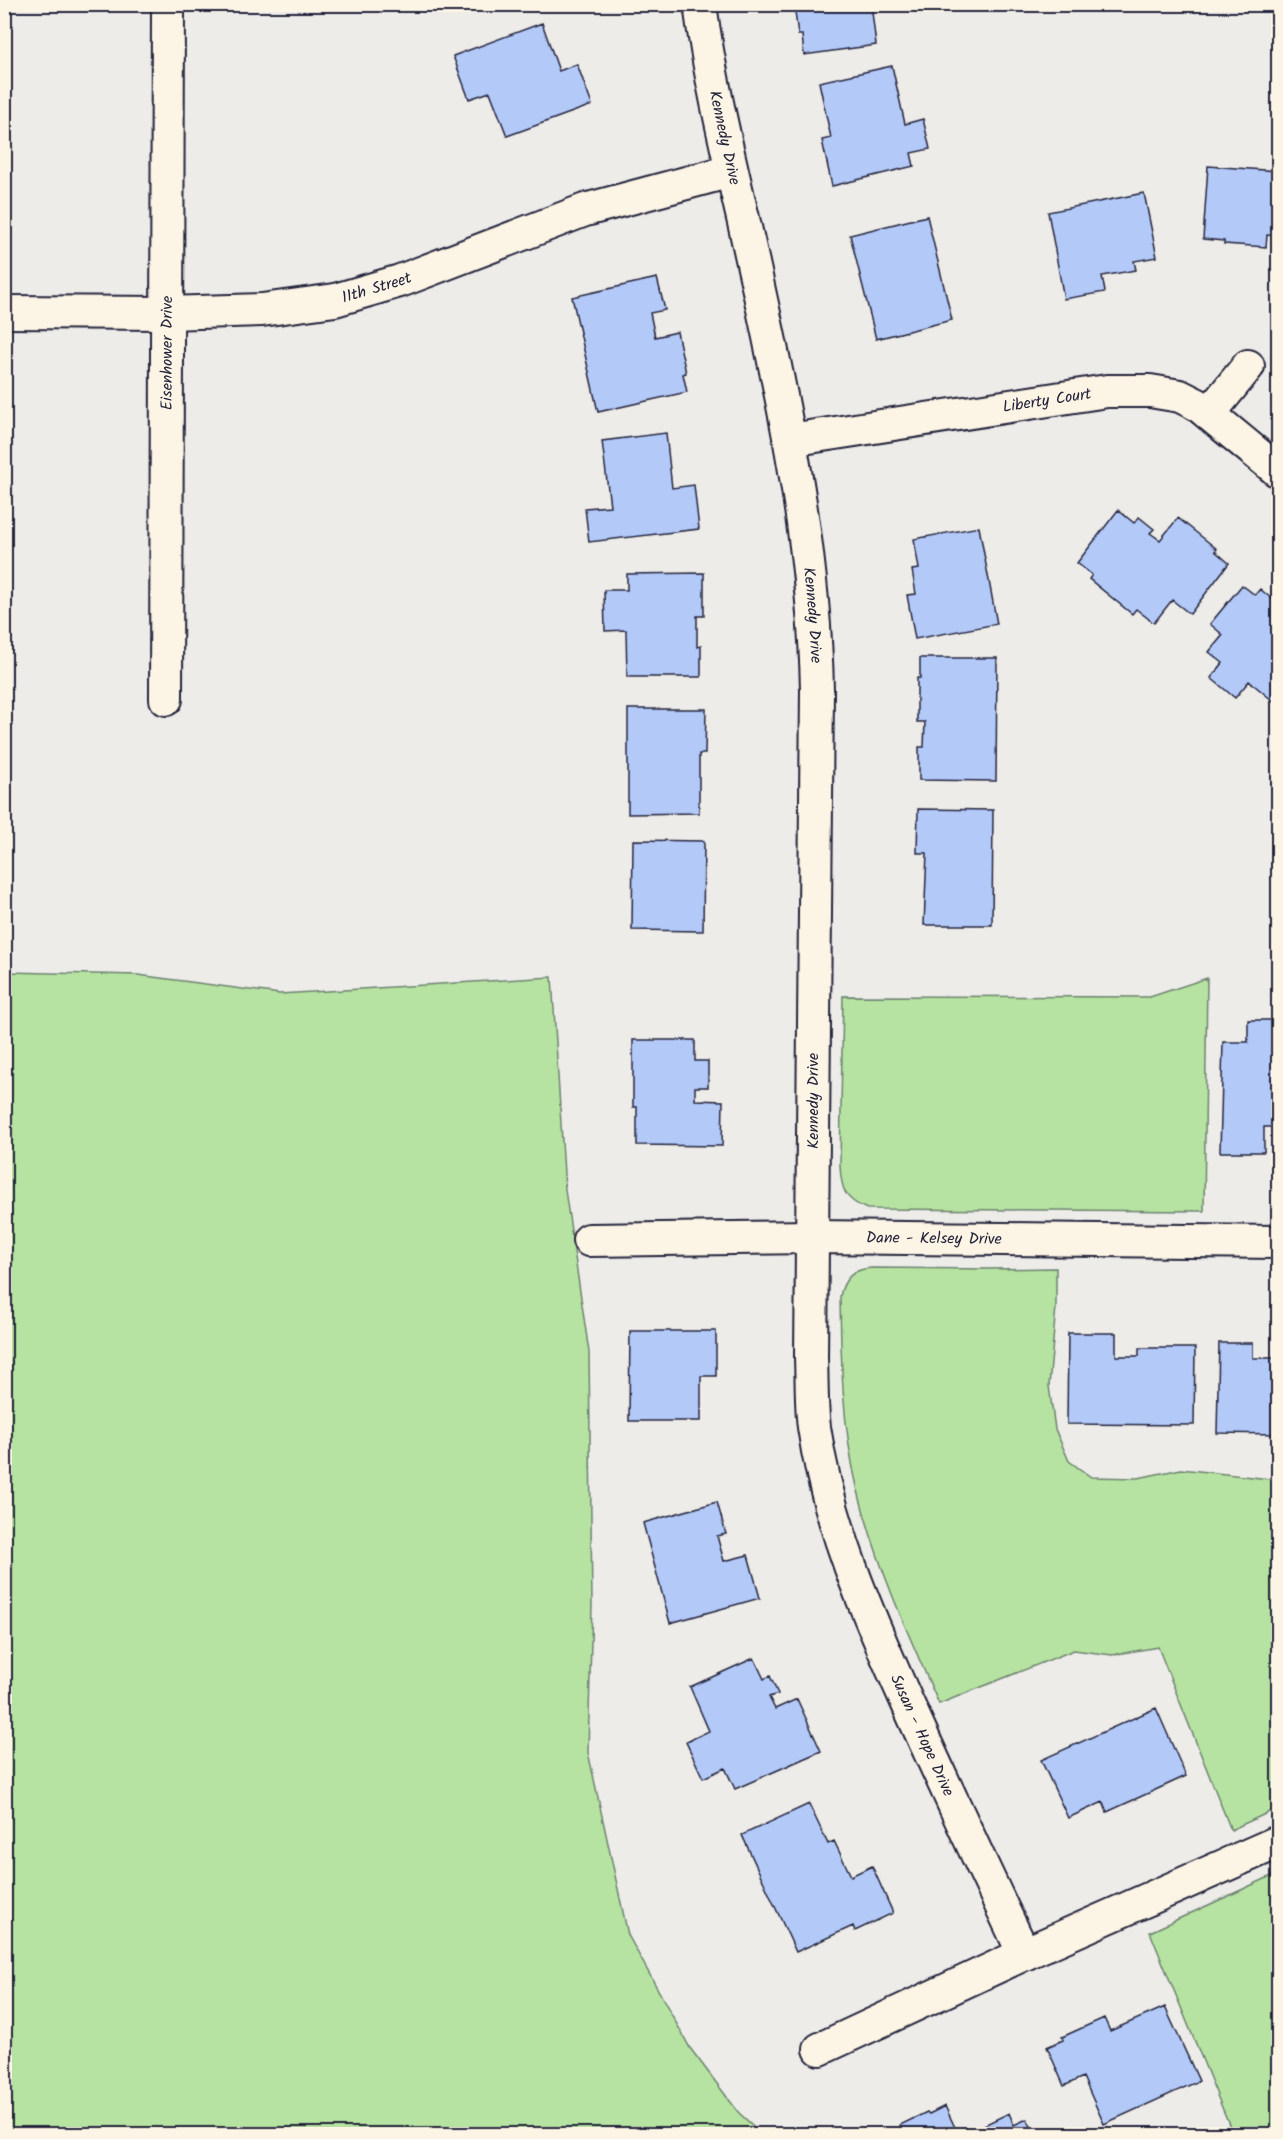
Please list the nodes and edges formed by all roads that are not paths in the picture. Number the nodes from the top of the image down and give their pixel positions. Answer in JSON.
{"nodes":[{"id":1,"x":168,"y":4,"type":"edge"},
{"id":2,"x":700,"y":4,"type":"edge"},
{"id":3,"x":731,"y":171,"type":"junction"},
{"id":4,"x":4,"y":312,"type":"edge"},
{"id":5,"x":167,"y":313,"type":"junction"},
{"id":6,"x":1248,"y":366,"type":"dead end"},
{"id":7,"x":1209,"y":414,"type":"junction"},
{"id":8,"x":790,"y":440,"type":"junction"},
{"id":9,"x":1278,"y":471,"type":"edge"},
{"id":10,"x":166,"y":699,"type":"dead end"},
{"id":11,"x":812,"y":1237,"type":"junction"},
{"id":12,"x":589,"y":1240,"type":"dead end"},
{"id":13,"x":1278,"y":1242,"type":"edge"},
{"id":14,"x":1278,"y":1842,"type":"edge"},
{"id":15,"x":1024,"y":1954,"type":"junction"},
{"id":16,"x":820,"y":2049,"type":"dead end"}],
"edges":[{"from":1,"to":5,"type":"street","name":"Eisenhower Drive"},
{"from":2,"to":3,"type":"street","name":"Kennedy Drive"},
{"from":3,"to":5,"type":"street","name":"11th Street"},
{"from":3,"to":8,"type":"street","name":"Kennedy Drive"},
{"from":4,"to":5,"type":"street","name":"11th Street"},
{"from":5,"to":10,"type":"street","name":"Eisenhower Drive"},
{"from":6,"to":7,"type":"street"},
{"from":7,"to":8,"type":"street","name":"Liberty Court"},
{"from":7,"to":9,"type":"street","name":"Liberty Court"},
{"from":8,"to":11,"type":"street","name":"Kennedy Drive"},
{"from":11,"to":12,"type":"street","name":"Dane - Kelsey Drive"},
{"from":11,"to":13,"type":"street","name":"Dane - Kelsey Drive"},
{"from":11,"to":15,"type":"street","name":"Susan - Hope Drive"},
{"from":14,"to":15,"type":"street"},
{"from":15,"to":16,"type":"street"}]}
